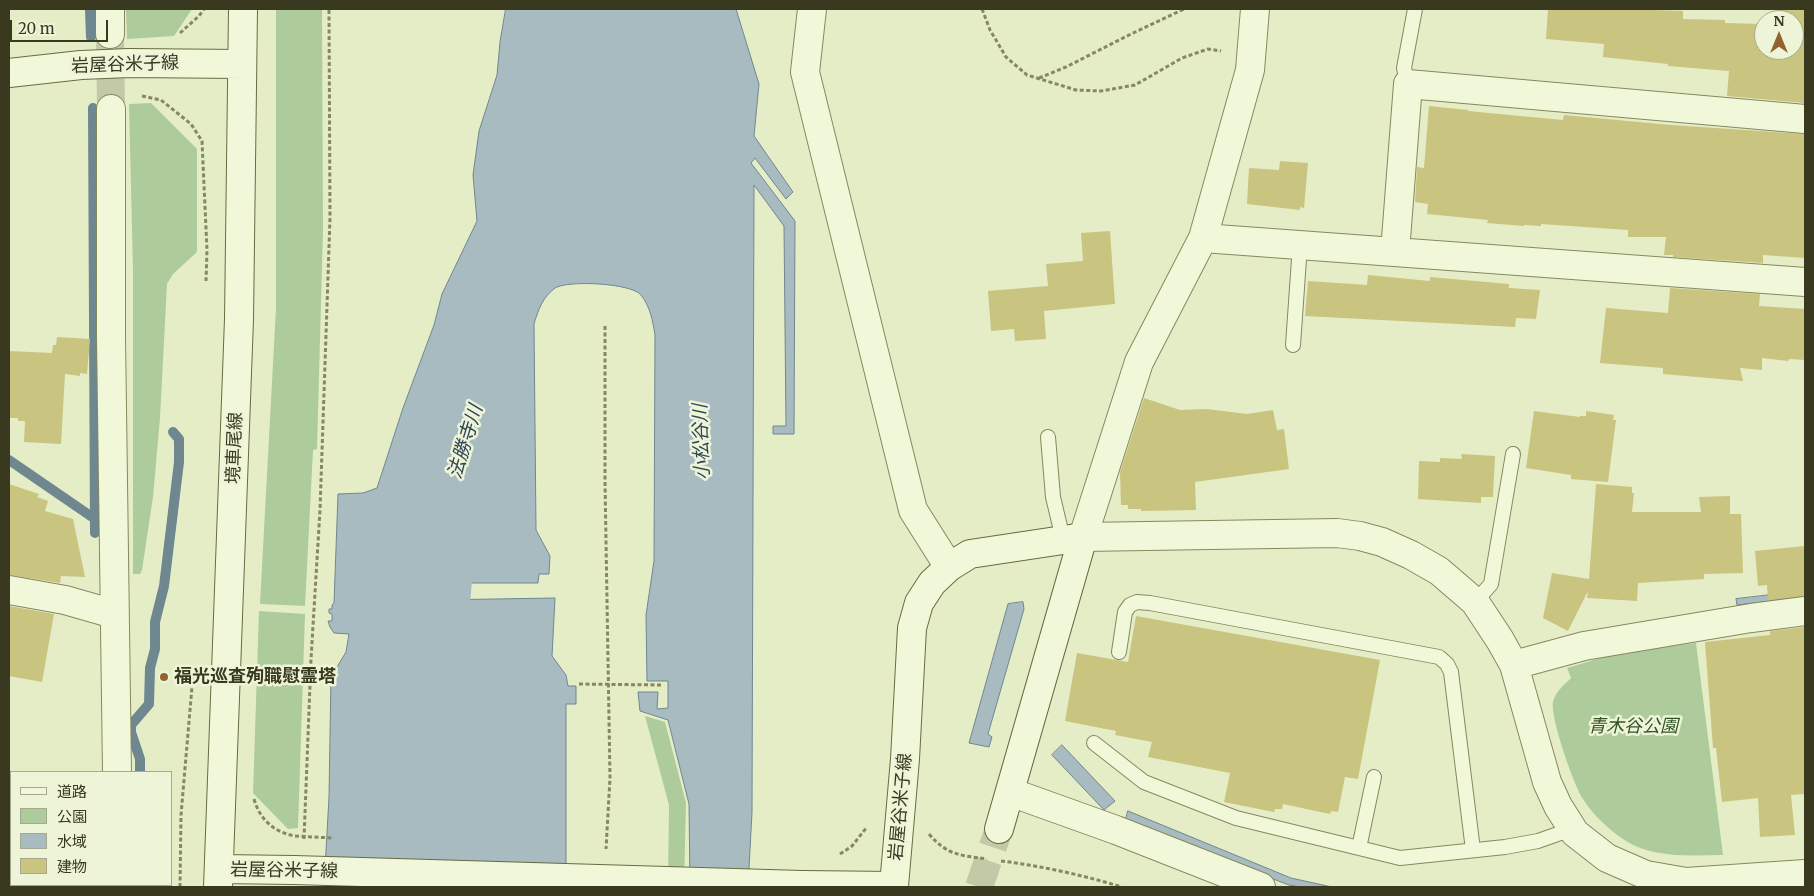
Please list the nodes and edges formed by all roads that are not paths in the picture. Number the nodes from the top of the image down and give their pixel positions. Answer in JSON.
{"nodes":[{"id":1,"x":243,"y":9,"type":"edge"},
{"id":2,"x":812,"y":9,"type":"edge"},
{"id":3,"x":1255,"y":9,"type":"edge"},
{"id":4,"x":1415,"y":9,"type":"edge"},
{"id":5,"x":242,"y":64,"type":"junction"},
{"id":6,"x":9,"y":73,"type":"edge"},
{"id":7,"x":1408,"y":84,"type":"junction"},
{"id":8,"x":122,"y":102,"type":"tunnel mouth"},
{"id":9,"x":1805,"y":119,"type":"edge"},
{"id":10,"x":1203,"y":238,"type":"junction"},
{"id":11,"x":1300,"y":245,"type":"junction"},
{"id":12,"x":1395,"y":252,"type":"junction"},
{"id":13,"x":1805,"y":282,"type":"edge"},
{"id":14,"x":1293,"y":345,"type":"dead end"},
{"id":15,"x":1048,"y":437,"type":"dead end"},
{"id":16,"x":1513,"y":454,"type":"dead end"},
{"id":17,"x":1073,"y":538,"type":"junction"},
{"id":18,"x":949,"y":567,"type":"junction"},
{"id":19,"x":9,"y":590,"type":"edge"},
{"id":20,"x":1475,"y":602,"type":"junction"},
{"id":21,"x":1805,"y":611,"type":"edge"},
{"id":22,"x":114,"y":614,"type":"junction"},
{"id":23,"x":1119,"y":652,"type":"dead end"},
{"id":24,"x":1514,"y":665,"type":"junction"},
{"id":25,"x":1094,"y":743,"type":"dead end"},
{"id":26,"x":117,"y":771,"type":"edge"},
{"id":27,"x":1374,"y":777,"type":"dead end"},
{"id":28,"x":1010,"y":792,"type":"junction"},
{"id":29,"x":999,"y":829,"type":"tunnel mouth"},
{"id":30,"x":1572,"y":829,"type":"junction"},
{"id":31,"x":1359,"y":848,"type":"junction"},
{"id":32,"x":1473,"y":850,"type":"junction"},
{"id":33,"x":1805,"y":874,"type":"edge"},
{"id":34,"x":219,"y":878,"type":"edge"},
{"id":35,"x":1668,"y":884,"type":"edge"},
{"id":36,"x":1261,"y":887,"type":"edge"}],
"edges":[{"from":1,"to":5,"type":"street","name":"境車尾線"},
{"from":2,"to":18,"type":"street"},
{"from":3,"to":10,"type":"street"},
{"from":4,"to":7,"type":"lane"},
{"from":5,"to":6,"type":"street","name":"岩屋谷米子線"},
{"from":5,"to":34,"type":"street","name":"境車尾線"},
{"from":7,"to":9,"type":"street"},
{"from":7,"to":12,"type":"street"},
{"from":8,"to":22,"type":"street"},
{"from":10,"to":11,"type":"street"},
{"from":10,"to":17,"type":"street"},
{"from":11,"to":12,"type":"street"},
{"from":11,"to":14,"type":"lane"},
{"from":12,"to":13,"type":"street"},
{"from":15,"to":17,"type":"lane"},
{"from":16,"to":20,"type":"lane"},
{"from":17,"to":18,"type":"street","name":"岩屋谷米子線"},
{"from":17,"to":20,"type":"street","name":"岩屋谷米子線"},
{"from":17,"to":28,"type":"street"},
{"from":18,"to":34,"type":"street","name":"岩屋谷米子線","bridge":true},
{"from":19,"to":22,"type":"street"},
{"from":20,"to":24,"type":"street","name":"岩屋谷米子線"},
{"from":21,"to":24,"type":"street"},
{"from":22,"to":26,"type":"street"},
{"from":23,"to":32,"type":"lane"},
{"from":24,"to":30,"type":"street","name":"岩屋谷米子線"},
{"from":25,"to":31,"type":"lane"},
{"from":27,"to":31,"type":"lane"},
{"from":28,"to":29,"type":"street"},
{"from":28,"to":36,"type":"street"},
{"from":30,"to":32,"type":"lane"},
{"from":30,"to":35,"type":"street","name":"岩屋谷米子線"},
{"from":31,"to":32,"type":"lane"},
{"from":33,"to":35,"type":"street","name":"岩屋谷米子線"}]}
